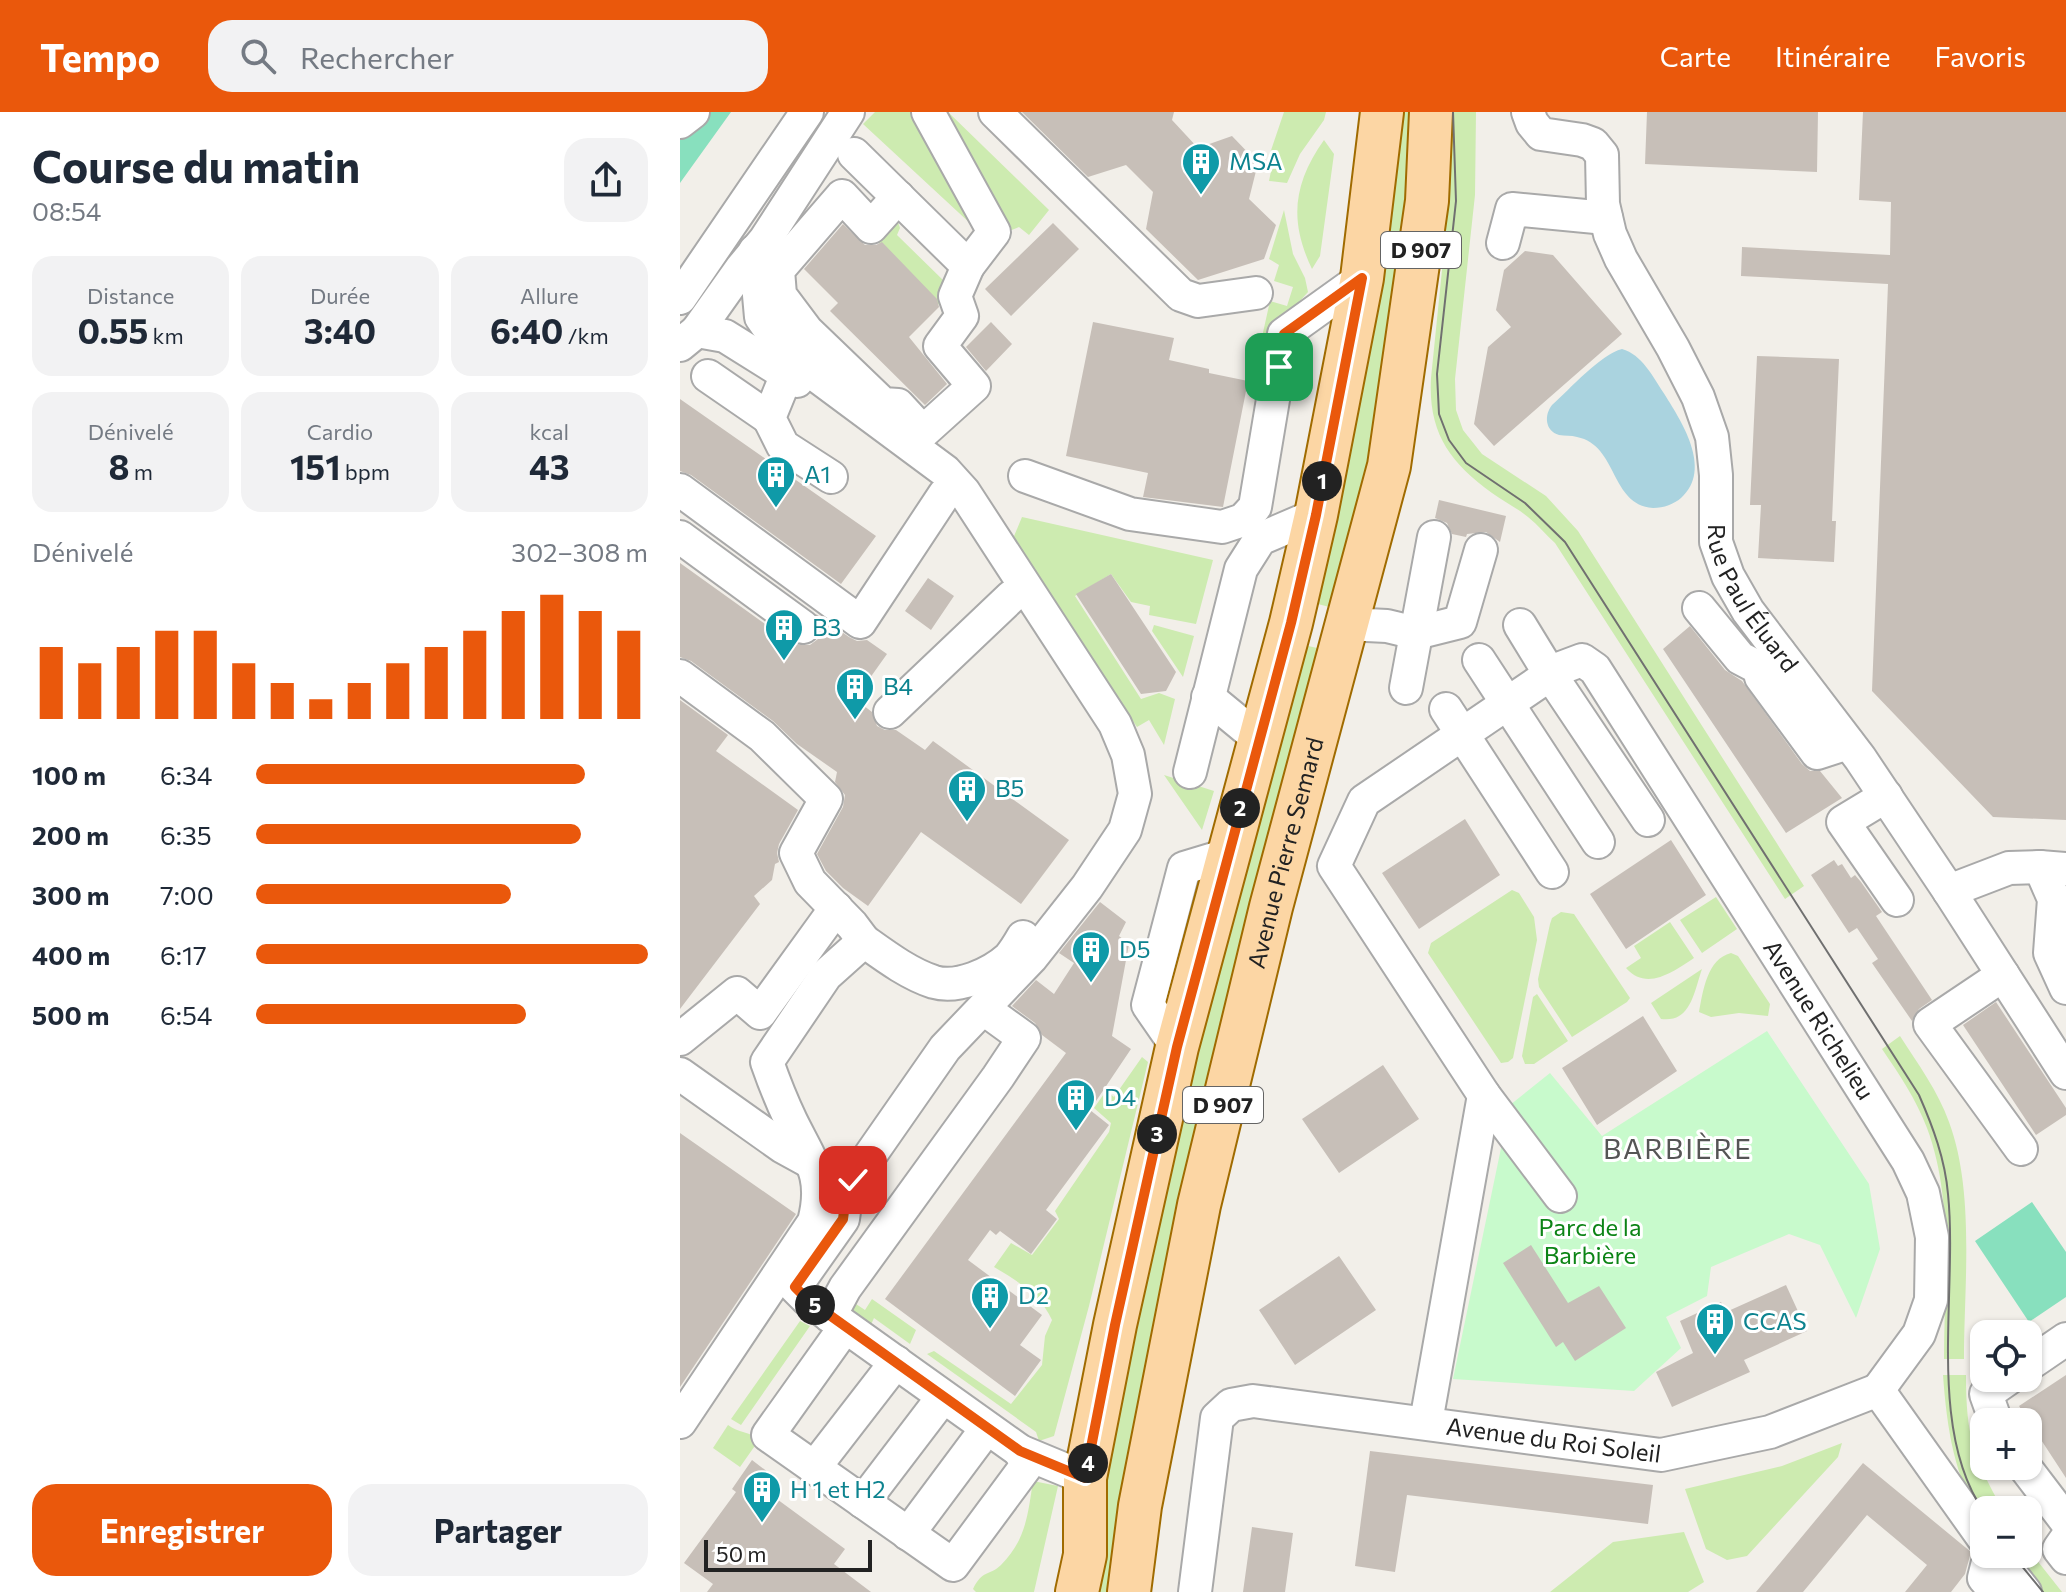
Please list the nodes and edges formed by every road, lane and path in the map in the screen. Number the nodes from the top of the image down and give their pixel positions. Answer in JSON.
{"nodes":[{"id":1,"x":693,"y":112,"type":"edge"},
{"id":2,"x":807,"y":112,"type":"edge"},
{"id":3,"x":848,"y":112,"type":"edge"},
{"id":4,"x":928,"y":112,"type":"edge"},
{"id":5,"x":995,"y":112,"type":"edge"},
{"id":6,"x":1382,"y":112,"type":"edge"},
{"id":7,"x":1431,"y":112,"type":"edge"},
{"id":8,"x":1528,"y":112,"type":"edge"},
{"id":9,"x":680,"y":122,"type":"edge"},
{"id":10,"x":854,"y":154,"type":"dead end"},
{"id":11,"x":898,"y":197,"type":"junction"},
{"id":12,"x":1606,"y":218,"type":"junction"},
{"id":13,"x":1503,"y":243,"type":"dead end"},
{"id":14,"x":748,"y":260,"type":"junction"},
{"id":15,"x":968,"y":266,"type":"junction"},
{"id":16,"x":1362,"y":278,"type":"junction"},
{"id":17,"x":1256,"y":293,"type":"dead end"},
{"id":18,"x":680,"y":298,"type":"edge"},
{"id":19,"x":689,"y":338,"type":"edge"},
{"id":20,"x":787,"y":374,"type":"junction"},
{"id":21,"x":708,"y":376,"type":"dead end"},
{"id":22,"x":769,"y":418,"type":"junction"},
{"id":23,"x":1025,"y":476,"type":"dead end"},
{"id":24,"x":831,"y":477,"type":"dead end"},
{"id":25,"x":680,"y":490,"type":"edge"},
{"id":26,"x":944,"y":495,"type":"junction"},
{"id":27,"x":1316,"y":515,"type":"junction"},
{"id":28,"x":680,"y":537,"type":"edge"},
{"id":29,"x":1434,"y":537,"type":"dead end"},
{"id":30,"x":1481,"y":550,"type":"dead end"},
{"id":31,"x":1011,"y":597,"type":"junction"},
{"id":32,"x":1699,"y":608,"type":"dead end"},
{"id":33,"x":1346,"y":624,"type":"junction"},
{"id":34,"x":1520,"y":625,"type":"dead end"},
{"id":35,"x":803,"y":627,"type":"dead end"},
{"id":36,"x":1416,"y":633,"type":"junction"},
{"id":37,"x":1479,"y":660,"type":"dead end"},
{"id":38,"x":1769,"y":660,"type":"junction"},
{"id":39,"x":1550,"y":674,"type":"junction"},
{"id":40,"x":680,"y":676,"type":"edge"},
{"id":41,"x":1406,"y":688,"type":"dead end"},
{"id":42,"x":1208,"y":697,"type":"junction"},
{"id":43,"x":1506,"y":704,"type":"junction"},
{"id":44,"x":890,"y":712,"type":"dead end"},
{"id":45,"x":1454,"y":721,"type":"junction"},
{"id":46,"x":1259,"y":739,"type":"junction"},
{"id":47,"x":1190,"y":772,"type":"dead end"},
{"id":48,"x":1886,"y":796,"type":"junction"},
{"id":49,"x":1648,"y":820,"type":"dead end"},
{"id":50,"x":1598,"y":842,"type":"dead end"},
{"id":51,"x":2053,"y":868,"type":"edge"},
{"id":52,"x":1552,"y":872,"type":"dead end"},
{"id":53,"x":1949,"y":891,"type":"junction"},
{"id":54,"x":1897,"y":900,"type":"dead end"},
{"id":55,"x":836,"y":908,"type":"junction"},
{"id":56,"x":864,"y":941,"type":"junction"},
{"id":57,"x":2003,"y":975,"type":"junction"},
{"id":58,"x":2066,"y":988,"type":"edge"},
{"id":59,"x":984,"y":1009,"type":"junction"},
{"id":60,"x":680,"y":1039,"type":"edge"},
{"id":61,"x":2066,"y":1073,"type":"edge"},
{"id":62,"x":680,"y":1074,"type":"edge"},
{"id":63,"x":1484,"y":1095,"type":"junction"},
{"id":64,"x":2021,"y":1149,"type":"dead end"},
{"id":65,"x":814,"y":1164,"type":"junction"},
{"id":66,"x":1560,"y":1196,"type":"dead end"},
{"id":67,"x":838,"y":1321,"type":"junction"},
{"id":68,"x":2066,"y":1339,"type":"edge"},
{"id":69,"x":2042,"y":1355,"type":"edge"},
{"id":70,"x":896,"y":1362,"type":"junction"},
{"id":71,"x":1878,"y":1390,"type":"junction"},
{"id":72,"x":943,"y":1397,"type":"junction"},
{"id":73,"x":680,"y":1422,"type":"edge"},
{"id":74,"x":1426,"y":1422,"type":"junction"},
{"id":75,"x":987,"y":1428,"type":"junction"},
{"id":76,"x":1020,"y":1451,"type":"junction"},
{"id":77,"x":814,"y":1468,"type":"junction"},
{"id":78,"x":1085,"y":1478,"type":"junction"},
{"id":79,"x":2035,"y":1480,"type":"edge"},
{"id":80,"x":863,"y":1502,"type":"junction"},
{"id":81,"x":1970,"y":1519,"type":"edge"},
{"id":82,"x":2066,"y":1521,"type":"edge"},
{"id":83,"x":908,"y":1534,"type":"junction"},
{"id":84,"x":2066,"y":1539,"type":"edge"},
{"id":85,"x":2066,"y":1558,"type":"edge"},
{"id":86,"x":1987,"y":1568,"type":"edge"},
{"id":87,"x":2004,"y":1568,"type":"edge"},
{"id":88,"x":1082,"y":1580,"type":"edge"},
{"id":89,"x":1057,"y":1592,"type":"edge"},
{"id":90,"x":1129,"y":1592,"type":"edge"},
{"id":91,"x":1195,"y":1592,"type":"edge"},
{"id":92,"x":1996,"y":1592,"type":"edge"},
{"id":93,"x":2025,"y":1592,"type":"edge"}],
"edges":[{"from":1,"to":9,"type":"street"},
{"from":2,"to":18,"type":"street"},
{"from":3,"to":14,"type":"street"},
{"from":4,"to":15,"type":"street"},
{"from":5,"to":17,"type":"street"},
{"from":6,"to":16,"type":"main road","number":"D 907"},
{"from":7,"to":33,"type":"main road","name":"Avenue Pierre Semard","number":"D 907"},
{"from":8,"to":12,"type":"street","name":"Rue Paul Éluard"},
{"from":10,"to":11,"type":"street"},
{"from":11,"to":15,"type":"street"},
{"from":11,"to":15,"type":"street"},
{"from":12,"to":13,"type":"street"},
{"from":12,"to":38,"type":"street","name":"Rue Paul Éluard"},
{"from":14,"to":19,"type":"street"},
{"from":14,"to":20,"type":"street"},
{"from":14,"to":59,"type":"street"},
{"from":16,"to":23,"type":"street"},
{"from":16,"to":27,"type":"main road","number":"D 907"},
{"from":19,"to":20,"type":"street"},
{"from":20,"to":22,"type":"street"},
{"from":20,"to":26,"type":"street"},
{"from":21,"to":22,"type":"street"},
{"from":22,"to":24,"type":"street"},
{"from":25,"to":26,"type":"street"},
{"from":26,"to":31,"type":"street"},
{"from":27,"to":42,"type":"street"},
{"from":27,"to":46,"type":"main road","number":"D 907"},
{"from":28,"to":35,"type":"street"},
{"from":29,"to":36,"type":"street"},
{"from":30,"to":36,"type":"street"},
{"from":31,"to":44,"type":"street"},
{"from":31,"to":56,"type":"street"},
{"from":32,"to":38,"type":"street"},
{"from":33,"to":36,"type":"street"},
{"from":33,"to":90,"type":"main road","name":"Avenue Pierre Semard","number":"D 907"},
{"from":34,"to":39,"type":"street"},
{"from":36,"to":41,"type":"street"},
{"from":37,"to":43,"type":"street"},
{"from":38,"to":48,"type":"street","name":"Rue Paul Éluard"},
{"from":39,"to":43,"type":"street"},
{"from":39,"to":49,"type":"street"},
{"from":39,"to":71,"type":"street","name":"Avenue Richelieu"},
{"from":40,"to":55,"type":"street"},
{"from":42,"to":46,"type":"street"},
{"from":42,"to":47,"type":"street"},
{"from":43,"to":45,"type":"street"},
{"from":43,"to":50,"type":"street"},
{"from":45,"to":52,"type":"street"},
{"from":45,"to":63,"type":"street"},
{"from":46,"to":78,"type":"main road","number":"D 907"},
{"from":48,"to":53,"type":"street","name":"Rue Paul Éluard"},
{"from":48,"to":54,"type":"street"},
{"from":51,"to":53,"type":"street"},
{"from":51,"to":58,"type":"street"},
{"from":53,"to":57,"type":"street","name":"Rue Paul Éluard"},
{"from":55,"to":56,"type":"street"},
{"from":55,"to":60,"type":"street"},
{"from":56,"to":65,"type":"street"},
{"from":57,"to":61,"type":"street","name":"Rue Paul Éluard"},
{"from":57,"to":64,"type":"street"},
{"from":59,"to":67,"type":"street"},
{"from":59,"to":67,"type":"street"},
{"from":62,"to":65,"type":"street"},
{"from":63,"to":66,"type":"street"},
{"from":63,"to":74,"type":"street"},
{"from":65,"to":73,"type":"street"},
{"from":67,"to":70,"type":"street"},
{"from":67,"to":77,"type":"street"},
{"from":68,"to":69,"type":"street"},
{"from":70,"to":72,"type":"street"},
{"from":70,"to":77,"type":"street"},
{"from":71,"to":74,"type":"street","name":"Avenue du Roi Soleil"},
{"from":71,"to":81,"type":"street"},
{"from":72,"to":75,"type":"street"},
{"from":72,"to":80,"type":"street"},
{"from":74,"to":91,"type":"street","name":"Avenue du Roi Soleil"},
{"from":75,"to":76,"type":"street"},
{"from":75,"to":83,"type":"street"},
{"from":76,"to":78,"type":"street"},
{"from":76,"to":83,"type":"street"},
{"from":77,"to":80,"type":"street"},
{"from":78,"to":88,"type":"main road","number":"D 907"},
{"from":78,"to":89,"type":"main road"},
{"from":79,"to":82,"type":"street"},
{"from":80,"to":83,"type":"street"},
{"from":84,"to":85,"type":"street"},
{"from":86,"to":92,"type":"street"},
{"from":87,"to":93,"type":"street"}]}
